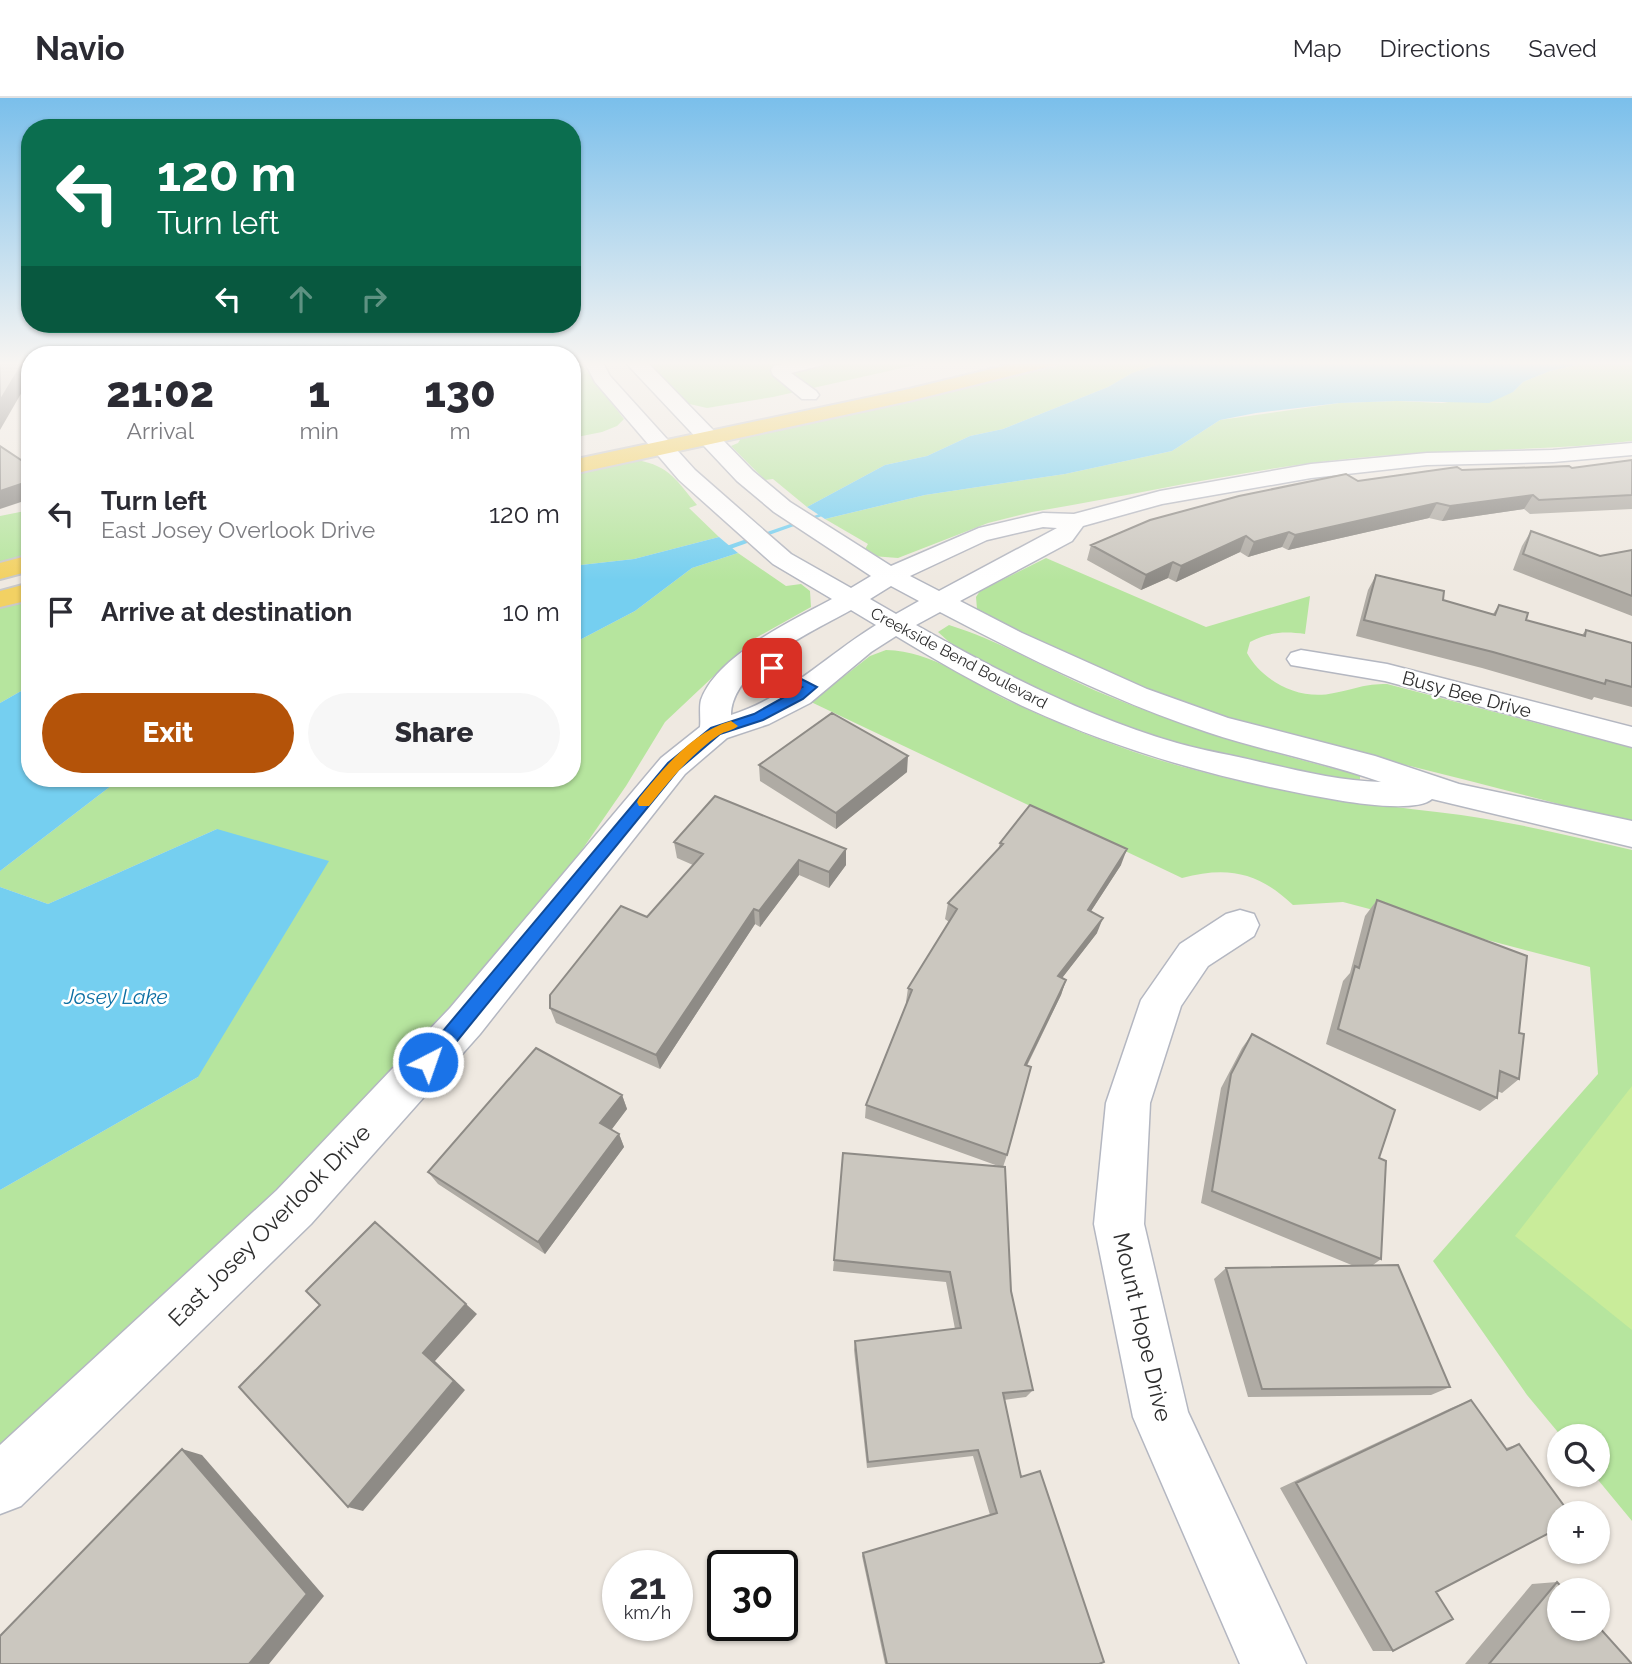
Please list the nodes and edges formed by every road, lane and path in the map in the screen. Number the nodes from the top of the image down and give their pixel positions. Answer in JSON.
{"nodes":[{"id":1,"x":652,"y":434,"type":"edge"},
{"id":2,"x":705,"y":434,"type":"edge"},
{"id":3,"x":727,"y":434,"type":"edge"},
{"id":4,"x":709,"y":438,"type":"junction"},
{"id":5,"x":663,"y":447,"type":"junction"},
{"id":6,"x":1632,"y":449,"type":"edge"},
{"id":7,"x":581,"y":465,"type":"edge"},
{"id":8,"x":1075,"y":521,"type":"junction"},
{"id":9,"x":979,"y":535,"type":"junction"},
{"id":10,"x":1019,"y":558,"type":"junction"},
{"id":11,"x":21,"y":565,"type":"edge"},
{"id":12,"x":0,"y":571,"type":"edge"},
{"id":13,"x":892,"y":575,"type":"junction"},
{"id":14,"x":21,"y":593,"type":"edge"},
{"id":15,"x":0,"y":599,"type":"edge"},
{"id":16,"x":848,"y":599,"type":"junction"},
{"id":17,"x":940,"y":600,"type":"junction"},
{"id":18,"x":895,"y":625,"type":"junction"},
{"id":19,"x":1301,"y":659,"type":"dead end"},
{"id":20,"x":782,"y":673,"type":"junction"},
{"id":21,"x":716,"y":731,"type":"junction"},
{"id":22,"x":1632,"y":737,"type":"edge"},
{"id":23,"x":1454,"y":795,"type":"junction"},
{"id":24,"x":1632,"y":834,"type":"edge"},
{"id":25,"x":1240,"y":925,"type":"dead end"},
{"id":26,"x":0,"y":1485,"type":"edge"},
{"id":27,"x":1273,"y":1664,"type":"edge"}],
"edges":[{"from":1,"to":5,"type":"street","name":"Creekside Bend Boulevard"},
{"from":2,"to":4,"type":"street","name":"Creekside Bend Boulevard"},
{"from":3,"to":4,"type":"main road"},
{"from":4,"to":5,"type":"main road"},
{"from":4,"to":13,"type":"street","name":"Creekside Bend Boulevard"},
{"from":5,"to":7,"type":"main road"},
{"from":5,"to":16,"type":"street","name":"Creekside Bend Boulevard"},
{"from":6,"to":8,"type":"street"},
{"from":8,"to":9,"type":"street","name":"East Josey Overlook Drive"},
{"from":8,"to":10,"type":"street","name":"East Josey Overlook Drive"},
{"from":9,"to":10,"type":"street"},
{"from":9,"to":13,"type":"street","name":"East Josey Overlook Drive"},
{"from":10,"to":17,"type":"street","name":"East Josey Overlook Drive"},
{"from":11,"to":12,"type":"main road"},
{"from":13,"to":16,"type":"street","name":"East Josey Overlook Drive"},
{"from":13,"to":17,"type":"street","name":"Creekside Bend Boulevard"},
{"from":14,"to":15,"type":"main road"},
{"from":16,"to":18,"type":"street","name":"Creekside Bend Boulevard"},
{"from":16,"to":20,"type":"street","name":"East Josey Overlook Drive"},
{"from":17,"to":18,"type":"street","name":"East Josey Overlook Drive"},
{"from":17,"to":23,"type":"street","name":"Creekside Bend Boulevard"},
{"from":18,"to":20,"type":"street","name":"East Josey Overlook Drive"},
{"from":18,"to":23,"type":"street","name":"Creekside Bend Boulevard"},
{"from":19,"to":22,"type":"street","name":"Busy Bee Drive"},
{"from":20,"to":21,"type":"street","name":"East Josey Overlook Drive"},
{"from":20,"to":21,"type":"street","name":"East Josey Overlook Drive"},
{"from":21,"to":26,"type":"street","name":"East Josey Overlook Drive"},
{"from":23,"to":24,"type":"street","name":"Creekside Bend Boulevard"},
{"from":25,"to":27,"type":"street","name":"Mount Hope Drive"}]}
